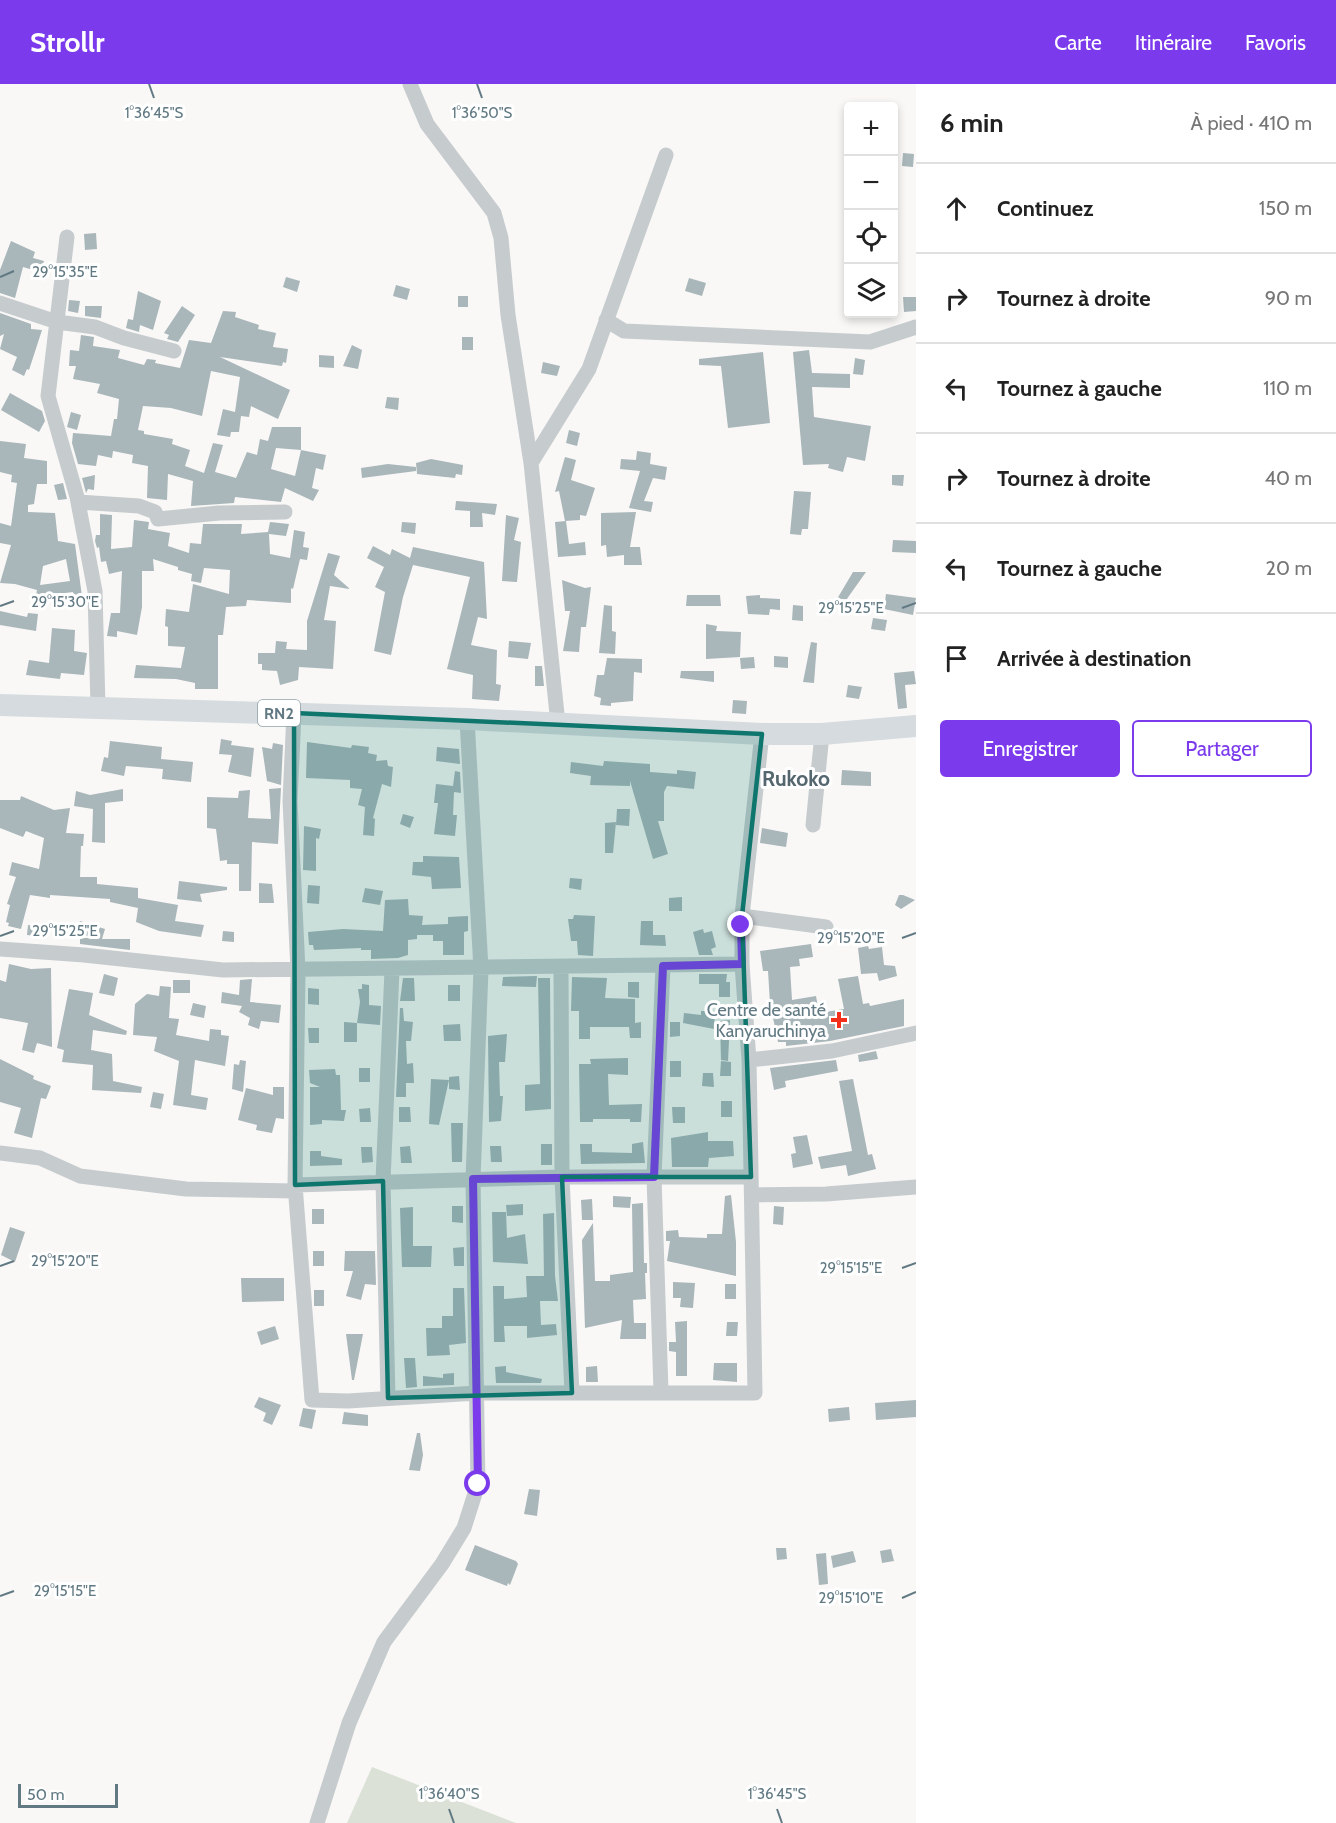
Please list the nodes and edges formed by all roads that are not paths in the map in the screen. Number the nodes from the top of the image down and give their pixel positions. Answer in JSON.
{"nodes":[{"id":1,"x":410,"y":84,"type":"edge"},
{"id":2,"x":666,"y":155,"type":"dead end"},
{"id":3,"x":67,"y":237,"type":"dead end"},
{"id":4,"x":0,"y":303,"type":"edge"},
{"id":5,"x":606,"y":320,"type":"junction"},
{"id":6,"x":57,"y":322,"type":"junction"},
{"id":7,"x":916,"y":327,"type":"edge"},
{"id":8,"x":174,"y":351,"type":"dead end"},
{"id":9,"x":531,"y":463,"type":"junction"},
{"id":10,"x":78,"y":502,"type":"junction"},
{"id":11,"x":285,"y":512,"type":"dead end"},
{"id":12,"x":0,"y":705,"type":"edge"},
{"id":13,"x":98,"y":707,"type":"junction"},
{"id":14,"x":294,"y":713,"type":"junction"},
{"id":15,"x":466,"y":719,"type":"junction"},
{"id":16,"x":558,"y":724,"type":"junction"},
{"id":17,"x":916,"y":726,"type":"edge"},
{"id":18,"x":762,"y":734,"type":"junction"},
{"id":19,"x":822,"y":734,"type":"junction"},
{"id":20,"x":813,"y":825,"type":"dead end"},
{"id":21,"x":741,"y":916,"type":"junction"},
{"id":22,"x":826,"y":927,"type":"dead end"},
{"id":23,"x":0,"y":949,"type":"edge"},
{"id":24,"x":742,"y":964,"type":"junction"},
{"id":25,"x":663,"y":966,"type":"junction"},
{"id":26,"x":561,"y":968,"type":"junction"},
{"id":27,"x":481,"y":969,"type":"junction"},
{"id":28,"x":392,"y":970,"type":"junction"},
{"id":29,"x":298,"y":971,"type":"junction"},
{"id":30,"x":916,"y":1033,"type":"edge"},
{"id":31,"x":749,"y":1060,"type":"junction"},
{"id":32,"x":0,"y":1153,"type":"edge"},
{"id":33,"x":562,"y":1176,"type":"junction"},
{"id":34,"x":654,"y":1177,"type":"junction"},
{"id":35,"x":751,"y":1177,"type":"junction"},
{"id":36,"x":473,"y":1179,"type":"junction"},
{"id":37,"x":383,"y":1181,"type":"junction"},
{"id":38,"x":916,"y":1187,"type":"edge"},
{"id":39,"x":295,"y":1188,"type":"junction"},
{"id":40,"x":752,"y":1195,"type":"junction"},
{"id":41,"x":661,"y":1391,"type":"junction"},
{"id":42,"x":477,"y":1393,"type":"junction"},
{"id":43,"x":572,"y":1393,"type":"junction"},
{"id":44,"x":388,"y":1398,"type":"junction"},
{"id":45,"x":317,"y":1823,"type":"edge"}],
"edges":[{"from":1,"to":9,"type":"street"},
{"from":2,"to":5,"type":"street"},
{"from":3,"to":6,"type":"street"},
{"from":4,"to":6,"type":"street"},
{"from":5,"to":7,"type":"street"},
{"from":5,"to":9,"type":"street"},
{"from":6,"to":8,"type":"street"},
{"from":6,"to":10,"type":"street"},
{"from":9,"to":16,"type":"street"},
{"from":10,"to":11,"type":"street"},
{"from":10,"to":13,"type":"street"},
{"from":12,"to":13,"type":"highway","number":"RN2"},
{"from":13,"to":14,"type":"highway","number":"RN2"},
{"from":14,"to":15,"type":"highway","number":"RN2"},
{"from":14,"to":29,"type":"street"},
{"from":15,"to":16,"type":"highway","number":"RN2"},
{"from":15,"to":27,"type":"street"},
{"from":16,"to":18,"type":"highway","number":"RN2"},
{"from":17,"to":19,"type":"highway","number":"RN2"},
{"from":18,"to":19,"type":"highway","number":"RN2"},
{"from":18,"to":21,"type":"street"},
{"from":19,"to":20,"type":"street"},
{"from":21,"to":22,"type":"street"},
{"from":21,"to":24,"type":"street"},
{"from":23,"to":29,"type":"street"},
{"from":24,"to":25,"type":"street"},
{"from":24,"to":31,"type":"street"},
{"from":25,"to":26,"type":"street"},
{"from":25,"to":34,"type":"street"},
{"from":26,"to":27,"type":"street"},
{"from":26,"to":33,"type":"street"},
{"from":27,"to":28,"type":"street"},
{"from":27,"to":36,"type":"street"},
{"from":28,"to":29,"type":"street"},
{"from":28,"to":37,"type":"street"},
{"from":29,"to":39,"type":"street"},
{"from":30,"to":31,"type":"street"},
{"from":31,"to":35,"type":"street"},
{"from":32,"to":39,"type":"street"},
{"from":33,"to":34,"type":"street"},
{"from":33,"to":36,"type":"street"},
{"from":33,"to":43,"type":"street"},
{"from":34,"to":35,"type":"street"},
{"from":34,"to":41,"type":"street"},
{"from":35,"to":40,"type":"street"},
{"from":36,"to":37,"type":"street"},
{"from":36,"to":42,"type":"street"},
{"from":37,"to":39,"type":"street"},
{"from":37,"to":44,"type":"street"},
{"from":38,"to":40,"type":"street"},
{"from":39,"to":44,"type":"street"},
{"from":40,"to":41,"type":"street"},
{"from":41,"to":43,"type":"street"},
{"from":42,"to":43,"type":"street"},
{"from":42,"to":44,"type":"street"},
{"from":42,"to":45,"type":"street"}]}
